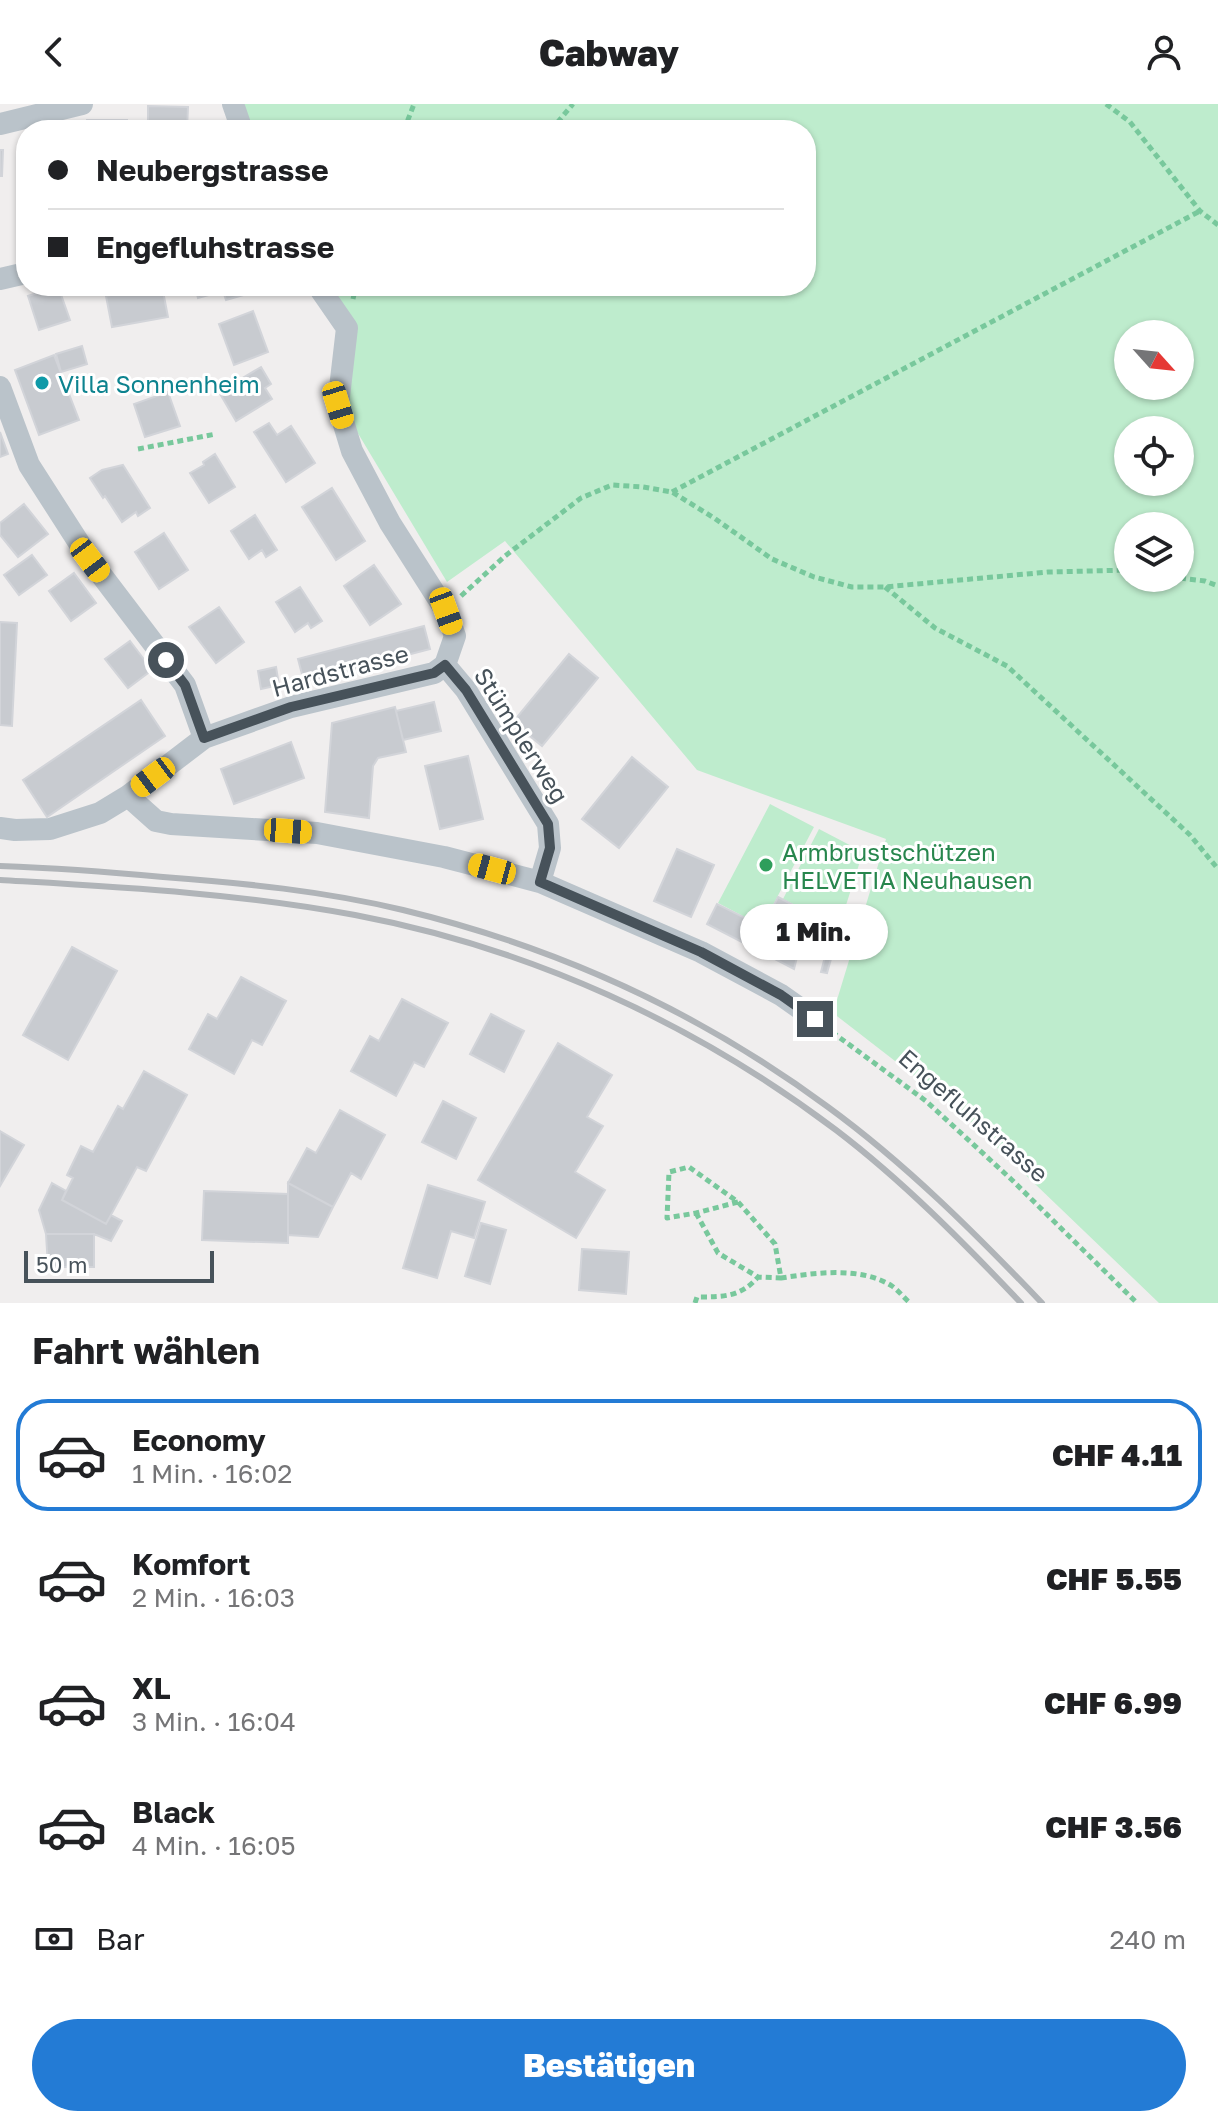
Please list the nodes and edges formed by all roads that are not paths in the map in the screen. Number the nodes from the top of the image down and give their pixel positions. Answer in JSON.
{"nodes":[{"id":1,"x":82,"y":104,"type":"edge"},
{"id":2,"x":16,"y":120,"type":"edge"},
{"id":3,"x":325,"y":296,"type":"edge"},
{"id":4,"x":0,"y":387,"type":"edge"},
{"id":5,"x":445,"y":665,"type":"junction"},
{"id":6,"x":204,"y":738,"type":"junction"},
{"id":7,"x":128,"y":796,"type":"junction"},
{"id":8,"x":0,"y":828,"type":"edge"},
{"id":9,"x":540,"y":882,"type":"junction"},
{"id":10,"x":815,"y":1019,"type":"road end"}],
"edges":[{"from":1,"to":2,"type":"street"},
{"from":3,"to":5,"type":"street","name":"Hardstrasse"},
{"from":4,"to":6,"type":"street"},
{"from":5,"to":6,"type":"street","name":"Hardstrasse"},
{"from":5,"to":9,"type":"street","name":"Stümplerweg"},
{"from":6,"to":7,"type":"street","name":"Hardstrasse"},
{"from":7,"to":8,"type":"street","name":"Hardstrasse"},
{"from":7,"to":9,"type":"street"},
{"from":9,"to":10,"type":"street"}]}
